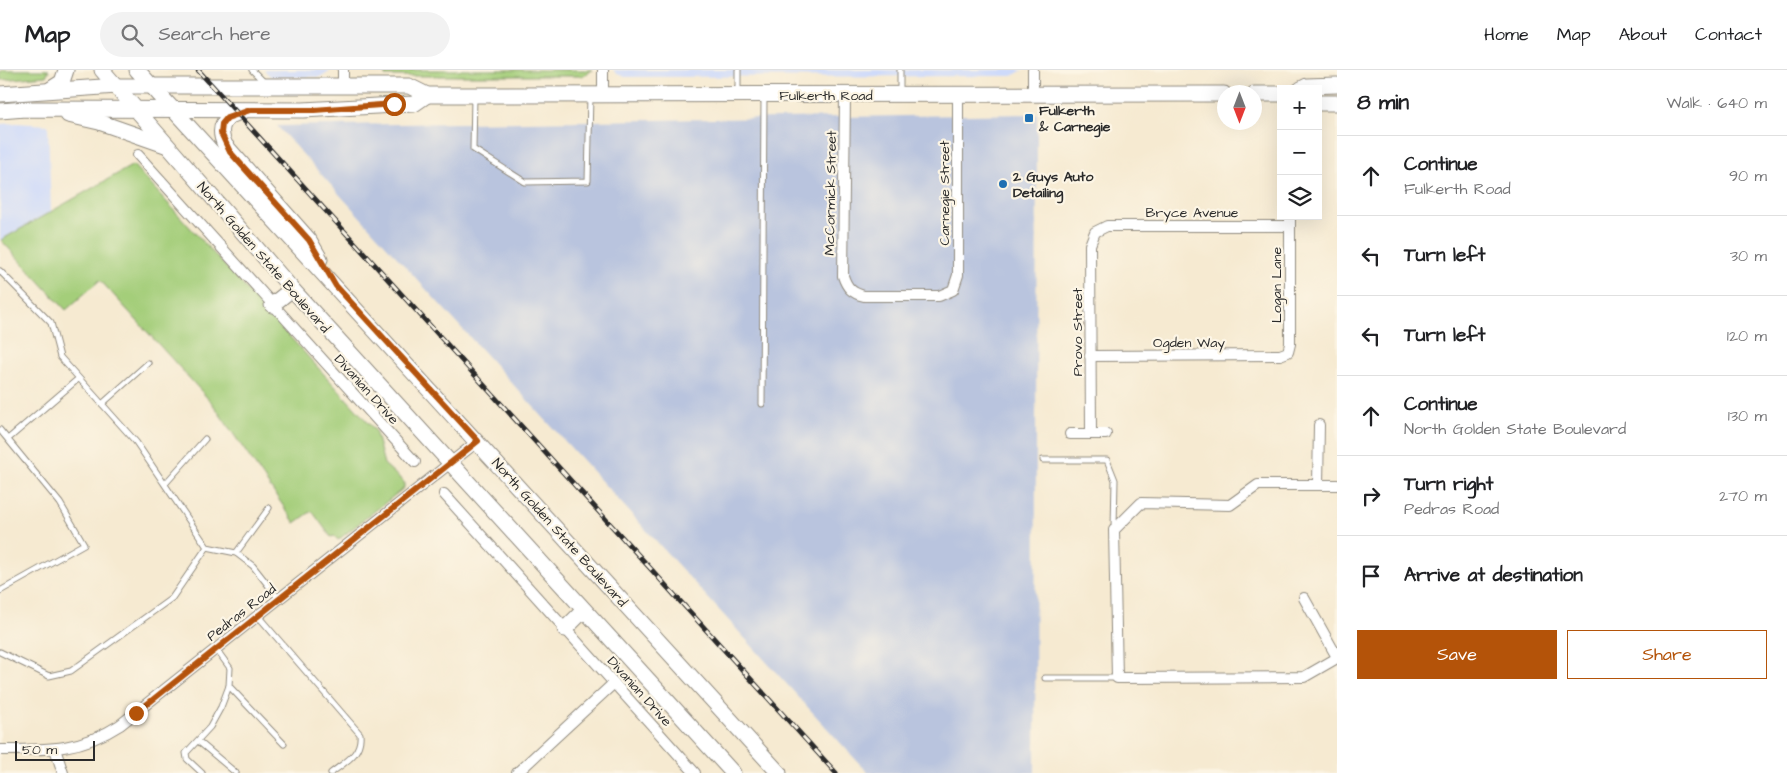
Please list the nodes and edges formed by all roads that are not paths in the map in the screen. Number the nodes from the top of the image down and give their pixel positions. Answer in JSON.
{"nodes":[{"id":1,"x":66,"y":70,"type":"edge"},
{"id":2,"x":102,"y":70,"type":"edge"},
{"id":3,"x":137,"y":70,"type":"edge"},
{"id":4,"x":252,"y":70,"type":"edge"},
{"id":5,"x":343,"y":70,"type":"edge"},
{"id":6,"x":603,"y":70,"type":"edge"},
{"id":7,"x":738,"y":70,"type":"edge"},
{"id":8,"x":900,"y":70,"type":"edge"},
{"id":9,"x":1033,"y":70,"type":"edge"},
{"id":10,"x":117,"y":86,"type":"junction"},
{"id":11,"x":153,"y":86,"type":"junction"},
{"id":12,"x":1322,"y":86,"type":"edge"},
{"id":13,"x":1337,"y":86,"type":"edge"},
{"id":14,"x":343,"y":87,"type":"junction"},
{"id":15,"x":269,"y":88,"type":"junction"},
{"id":16,"x":51,"y":89,"type":"junction"},
{"id":17,"x":0,"y":94,"type":"edge"},
{"id":18,"x":1217,"y":94,"type":"edge"},
{"id":19,"x":1262,"y":94,"type":"edge"},
{"id":20,"x":1277,"y":94,"type":"edge"},
{"id":21,"x":427,"y":95,"type":"junction"},
{"id":22,"x":474,"y":95,"type":"junction"},
{"id":23,"x":596,"y":95,"type":"junction"},
{"id":24,"x":738,"y":95,"type":"junction"},
{"id":25,"x":764,"y":95,"type":"junction"},
{"id":26,"x":845,"y":95,"type":"junction"},
{"id":27,"x":900,"y":95,"type":"junction"},
{"id":28,"x":958,"y":95,"type":"junction"},
{"id":29,"x":1033,"y":95,"type":"junction"},
{"id":30,"x":1322,"y":103,"type":"edge"},
{"id":31,"x":1337,"y":103,"type":"edge"},
{"id":32,"x":25,"y":109,"type":"junction"},
{"id":33,"x":136,"y":109,"type":"junction"},
{"id":34,"x":174,"y":110,"type":"junction"},
{"id":35,"x":250,"y":110,"type":"junction"},
{"id":36,"x":0,"y":112,"type":"edge"},
{"id":37,"x":167,"y":146,"type":"junction"},
{"id":38,"x":138,"y":155,"type":"dead end"},
{"id":39,"x":1290,"y":221,"type":"edge"},
{"id":40,"x":1096,"y":232,"type":"joint"},
{"id":41,"x":0,"y":270,"type":"edge"},
{"id":42,"x":336,"y":286,"type":"junction"},
{"id":43,"x":292,"y":289,"type":"junction"},
{"id":44,"x":849,"y":290,"type":"joint"},
{"id":45,"x":272,"y":304,"type":"junction"},
{"id":46,"x":1288,"y":352,"type":"joint"},
{"id":47,"x":1090,"y":356,"type":"junction"},
{"id":48,"x":148,"y":363,"type":"dead end"},
{"id":49,"x":78,"y":378,"type":"junction"},
{"id":50,"x":102,"y":404,"type":"junction"},
{"id":51,"x":762,"y":404,"type":"dead end"},
{"id":52,"x":1319,"y":425,"type":"dead end"},
{"id":53,"x":0,"y":430,"type":"edge"},
{"id":54,"x":1070,"y":434,"type":"dead end"},
{"id":55,"x":1091,"y":434,"type":"junction"},
{"id":56,"x":1106,"y":434,"type":"dead end"},
{"id":57,"x":8,"y":439,"type":"junction"},
{"id":58,"x":205,"y":439,"type":"dead end"},
{"id":59,"x":478,"y":441,"type":"junction"},
{"id":60,"x":1043,"y":460,"type":"dead end"},
{"id":61,"x":415,"y":462,"type":"dead end"},
{"id":62,"x":450,"y":463,"type":"junction"},
{"id":63,"x":165,"y":484,"type":"junction"},
{"id":64,"x":1318,"y":485,"type":"junction"},
{"id":65,"x":1337,"y":485,"type":"edge"},
{"id":66,"x":444,"y":494,"type":"dead end"},
{"id":67,"x":269,"y":508,"type":"dead end"},
{"id":68,"x":1114,"y":530,"type":"junction"},
{"id":69,"x":207,"y":547,"type":"junction"},
{"id":70,"x":236,"y":553,"type":"junction"},
{"id":71,"x":0,"y":591,"type":"edge"},
{"id":72,"x":1304,"y":598,"type":"dead end"},
{"id":73,"x":279,"y":599,"type":"junction"},
{"id":74,"x":584,"y":610,"type":"junction"},
{"id":75,"x":258,"y":616,"type":"junction"},
{"id":76,"x":565,"y":629,"type":"junction"},
{"id":77,"x":216,"y":649,"type":"junction"},
{"id":78,"x":0,"y":652,"type":"edge"},
{"id":79,"x":1337,"y":658,"type":"edge"},
{"id":80,"x":1045,"y":678,"type":"dead end"},
{"id":81,"x":1117,"y":678,"type":"junction"},
{"id":82,"x":614,"y":683,"type":"junction"},
{"id":83,"x":229,"y":686,"type":"junction"},
{"id":84,"x":198,"y":741,"type":"junction"},
{"id":85,"x":284,"y":744,"type":"dead end"},
{"id":86,"x":0,"y":749,"type":"edge"},
{"id":87,"x":55,"y":749,"type":"junction"},
{"id":88,"x":63,"y":773,"type":"edge"},
{"id":89,"x":202,"y":773,"type":"edge"},
{"id":90,"x":236,"y":773,"type":"edge"},
{"id":91,"x":331,"y":773,"type":"edge"},
{"id":92,"x":517,"y":773,"type":"edge"},
{"id":93,"x":695,"y":773,"type":"edge"},
{"id":94,"x":733,"y":773,"type":"edge"},
{"id":95,"x":779,"y":773,"type":"edge"}],
"edges":[{"from":1,"to":16,"type":"main road"},
{"from":2,"to":10,"type":"main road","name":"North Golden State Boulevard"},
{"from":3,"to":11,"type":"main road","name":"North Golden State Boulevard"},
{"from":4,"to":15,"type":"lane"},
{"from":5,"to":14,"type":"street"},
{"from":6,"to":23,"type":"street"},
{"from":7,"to":24,"type":"lane"},
{"from":8,"to":27,"type":"lane"},
{"from":9,"to":29,"type":"street"},
{"from":10,"to":11,"type":"main road","name":"Fulkerth Road"},
{"from":10,"to":16,"type":"main road","name":"Fulkerth Road"},
{"from":10,"to":33,"type":"main road","name":"North Golden State Boulevard"},
{"from":11,"to":15,"type":"main road","name":"Fulkerth Road"},
{"from":11,"to":34,"type":"main road","name":"North Golden State Boulevard"},
{"from":12,"to":13,"type":"main road"},
{"from":14,"to":15,"type":"main road","name":"Fulkerth Road"},
{"from":14,"to":21,"type":"main road","name":"Fulkerth Road"},
{"from":16,"to":17,"type":"main road","name":"Fulkerth Road"},
{"from":18,"to":29,"type":"main road","name":"Fulkerth Road"},
{"from":19,"to":20,"type":"main road"},
{"from":21,"to":22,"type":"main road","name":"Fulkerth Road"},
{"from":21,"to":35,"type":"main road","name":"Fulkerth Road"},
{"from":22,"to":23,"type":"main road","name":"Fulkerth Road"},
{"from":22,"to":23,"type":"lane"},
{"from":23,"to":24,"type":"main road","name":"Fulkerth Road"},
{"from":24,"to":25,"type":"main road","name":"Fulkerth Road"},
{"from":25,"to":26,"type":"main road","name":"Fulkerth Road"},
{"from":25,"to":51,"type":"lane"},
{"from":26,"to":27,"type":"main road","name":"Fulkerth Road"},
{"from":26,"to":44,"type":"street","name":"McCormick Street"},
{"from":27,"to":28,"type":"main road","name":"Fulkerth Road"},
{"from":28,"to":29,"type":"main road","name":"Fulkerth Road"},
{"from":28,"to":44,"type":"street","name":"Carnegie Street"},
{"from":30,"to":31,"type":"main road"},
{"from":32,"to":33,"type":"main road","name":"Fulkerth Road"},
{"from":32,"to":36,"type":"main road"},
{"from":32,"to":37,"type":"main road"},
{"from":33,"to":34,"type":"main road","name":"Fulkerth Road"},
{"from":33,"to":37,"type":"main road","name":"North Golden State Boulevard"},
{"from":34,"to":35,"type":"main road","name":"Fulkerth Road"},
{"from":34,"to":42,"type":"main road","name":"North Golden State Boulevard"},
{"from":35,"to":42,"type":"main road"},
{"from":37,"to":43,"type":"main road","name":"North Golden State Boulevard"},
{"from":38,"to":45,"type":"street","name":"Divanian Drive"},
{"from":39,"to":40,"type":"street","name":"Bryce Avenue"},
{"from":39,"to":46,"type":"street","name":"Logan Lane"},
{"from":40,"to":47,"type":"street","name":"Provo Street"},
{"from":41,"to":49,"type":"lane"},
{"from":42,"to":59,"type":"main road","name":"North Golden State Boulevard"},
{"from":43,"to":45,"type":"main road"},
{"from":43,"to":62,"type":"main road","name":"North Golden State Boulevard"},
{"from":45,"to":61,"type":"street","name":"Divanian Drive"},
{"from":46,"to":47,"type":"street","name":"Ogden Way"},
{"from":47,"to":55,"type":"street","name":"Provo Street"},
{"from":48,"to":50,"type":"lane"},
{"from":49,"to":50,"type":"lane"},
{"from":49,"to":57,"type":"lane"},
{"from":50,"to":63,"type":"lane"},
{"from":52,"to":64,"type":"street"},
{"from":53,"to":57,"type":"lane"},
{"from":54,"to":55,"type":"street"},
{"from":55,"to":56,"type":"street"},
{"from":57,"to":71,"type":"lane"},
{"from":58,"to":63,"type":"lane"},
{"from":59,"to":62,"type":"street","name":"Pedras Road"},
{"from":59,"to":95,"type":"main road","name":"North Golden State Boulevard"},
{"from":60,"to":68,"type":"lane"},
{"from":62,"to":73,"type":"street","name":"Pedras Road"},
{"from":62,"to":74,"type":"main road","name":"North Golden State Boulevard"},
{"from":63,"to":69,"type":"lane"},
{"from":64,"to":65,"type":"street"},
{"from":64,"to":68,"type":"street"},
{"from":66,"to":76,"type":"street","name":"Divanian Drive"},
{"from":67,"to":70,"type":"lane"},
{"from":68,"to":81,"type":"street"},
{"from":69,"to":70,"type":"lane"},
{"from":69,"to":78,"type":"lane"},
{"from":70,"to":73,"type":"lane"},
{"from":72,"to":79,"type":"street"},
{"from":73,"to":75,"type":"street","name":"Pedras Road"},
{"from":74,"to":76,"type":"main road"},
{"from":74,"to":94,"type":"main road","name":"North Golden State Boulevard"},
{"from":75,"to":77,"type":"street","name":"Pedras Road"},
{"from":75,"to":91,"type":"lane"},
{"from":76,"to":82,"type":"street","name":"Divanian Drive"},
{"from":77,"to":83,"type":"lane"},
{"from":77,"to":87,"type":"street","name":"Pedras Road"},
{"from":79,"to":81,"type":"street"},
{"from":80,"to":81,"type":"lane"},
{"from":82,"to":92,"type":"street"},
{"from":82,"to":93,"type":"street","name":"Divanian Drive"},
{"from":83,"to":84,"type":"lane"},
{"from":83,"to":85,"type":"lane"},
{"from":84,"to":89,"type":"lane"},
{"from":84,"to":90,"type":"lane"},
{"from":86,"to":87,"type":"street","name":"Pedras Road"},
{"from":87,"to":88,"type":"street"}]}
